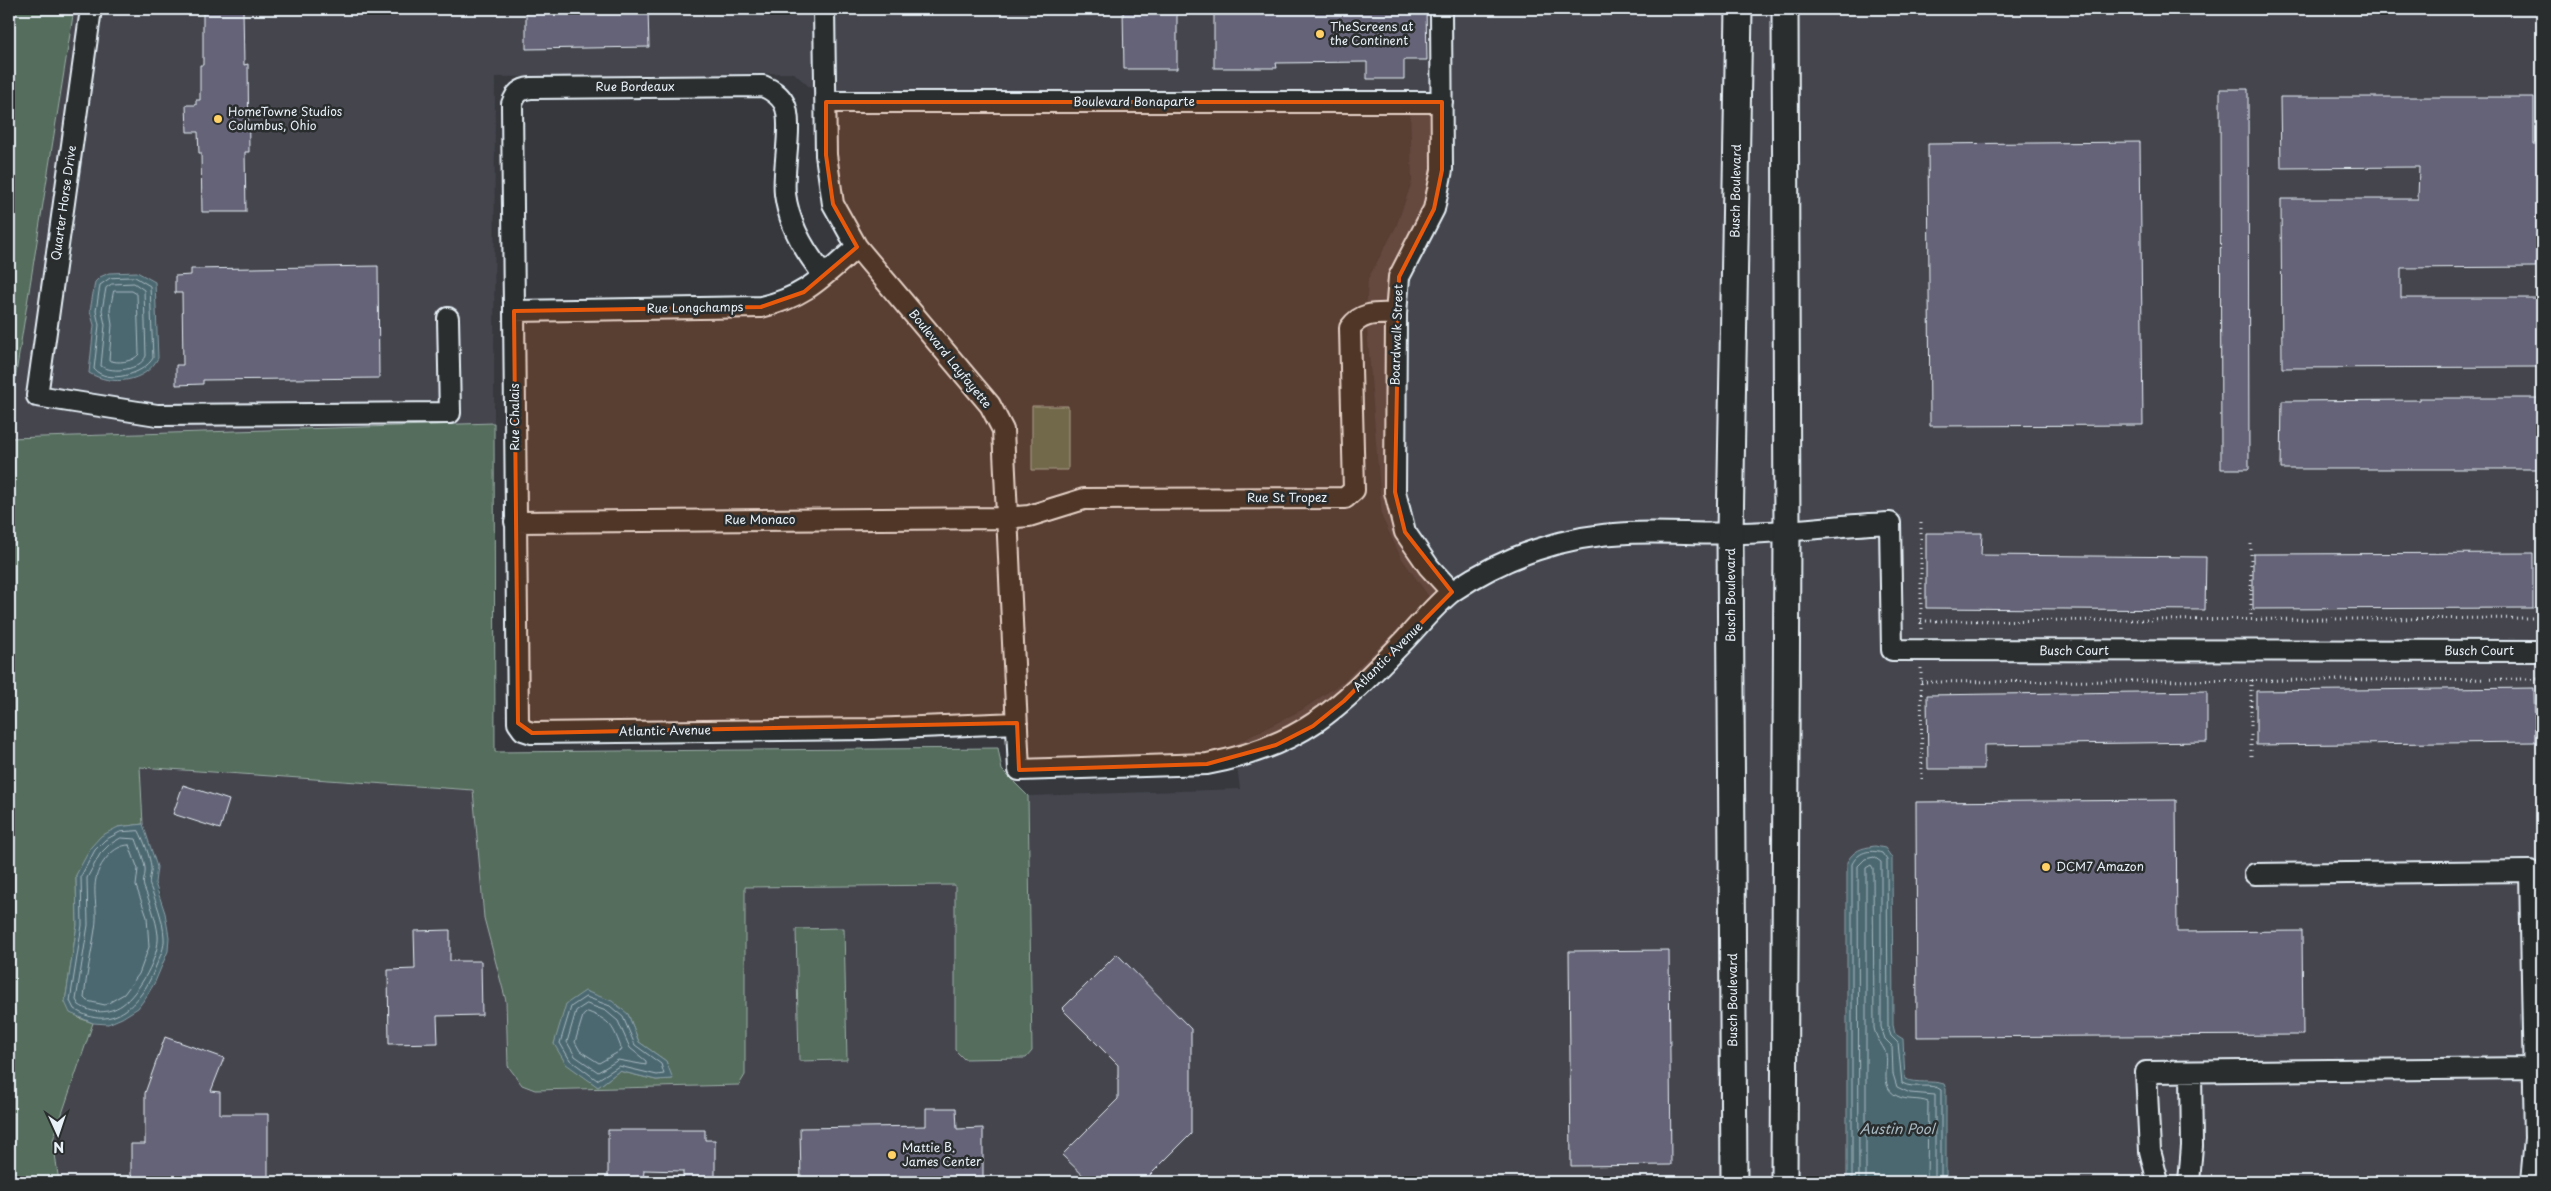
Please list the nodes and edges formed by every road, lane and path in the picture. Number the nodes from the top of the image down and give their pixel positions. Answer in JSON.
{"nodes":[{"id":1,"x":91,"y":9,"type":"edge"},
{"id":2,"x":824,"y":9,"type":"edge"},
{"id":3,"x":1441,"y":9,"type":"edge"},
{"id":4,"x":1739,"y":9,"type":"edge"},
{"id":5,"x":1785,"y":9,"type":"edge"},
{"id":6,"x":826,"y":102,"type":"junction"},
{"id":7,"x":1442,"y":102,"type":"junction"},
{"id":8,"x":857,"y":247,"type":"junction"},
{"id":9,"x":824,"y":275,"type":"junction"},
{"id":10,"x":514,"y":311,"type":"junction"},
{"id":11,"x":1396,"y":314,"type":"junction"},
{"id":12,"x":448,"y":318,"type":"dead end"},
{"id":13,"x":1005,"y":518,"type":"junction"},
{"id":14,"x":515,"y":522,"type":"junction"},
{"id":15,"x":1921,"y":523,"type":"dead end"},
{"id":16,"x":1787,"y":532,"type":"junction"},
{"id":17,"x":1730,"y":534,"type":"junction"},
{"id":18,"x":2251,"y":544,"type":"dead end"},
{"id":19,"x":1452,"y":592,"type":"junction"},
{"id":20,"x":2542,"y":618,"type":"edge"},
{"id":21,"x":2251,"y":619,"type":"junction"},
{"id":22,"x":1921,"y":621,"type":"junction"},
{"id":23,"x":1921,"y":640,"type":"dead end"},
{"id":24,"x":2542,"y":651,"type":"edge"},
{"id":25,"x":1921,"y":663,"type":"dead end"},
{"id":26,"x":2542,"y":679,"type":"edge"},
{"id":27,"x":2251,"y":680,"type":"junction"},
{"id":28,"x":1921,"y":682,"type":"junction"},
{"id":29,"x":1017,"y":723,"type":"junction"},
{"id":30,"x":2251,"y":756,"type":"dead end"},
{"id":31,"x":1041,"y":770,"type":"joint"},
{"id":32,"x":1922,"y":781,"type":"dead end"},
{"id":33,"x":2255,"y":874,"type":"dead end"},
{"id":34,"x":2534,"y":1068,"type":"junction"},
{"id":35,"x":2191,"y":1073,"type":"junction"},
{"id":36,"x":1734,"y":1182,"type":"edge"},
{"id":37,"x":1784,"y":1182,"type":"edge"},
{"id":38,"x":2158,"y":1182,"type":"edge"},
{"id":39,"x":2189,"y":1182,"type":"edge"},
{"id":40,"x":2531,"y":1182,"type":"edge"}],
"edges":[{"from":1,"to":12,"type":"street","name":"Quarter Horse Drive"},
{"from":2,"to":6,"type":"street","name":"Boulevard Layfayette"},
{"from":3,"to":7,"type":"street","name":"Boardwalk Street"},
{"from":4,"to":17,"type":"main road","name":"Busch Boulevard"},
{"from":5,"to":16,"type":"main road"},
{"from":6,"to":7,"type":"street","name":"Boulevard Bonaparte"},
{"from":6,"to":8,"type":"street","name":"Boulevard Layfayette"},
{"from":7,"to":11,"type":"street","name":"Boardwalk Street"},
{"from":8,"to":9,"type":"street","name":"Rue Longchamps"},
{"from":8,"to":13,"type":"street","name":"Boulevard Layfayette"},
{"from":9,"to":10,"type":"street","name":"Rue Longchamps"},
{"from":9,"to":10,"type":"street","name":"Rue Bordeaux"},
{"from":10,"to":14,"type":"street","name":"Rue Chalais"},
{"from":11,"to":13,"type":"street","name":"Rue St Tropez"},
{"from":11,"to":19,"type":"street","name":"Boardwalk Street"},
{"from":13,"to":14,"type":"street","name":"Rue Monaco"},
{"from":13,"to":29,"type":"street","name":"Boulevard Layfayette"},
{"from":14,"to":29,"type":"street","name":"Atlantic Avenue"},
{"from":15,"to":22,"type":"path"},
{"from":16,"to":17,"type":"street","name":"Busch Court"},
{"from":16,"to":24,"type":"street","name":"Busch Court"},
{"from":16,"to":37,"type":"main road"},
{"from":17,"to":19,"type":"street","name":"Atlantic Avenue"},
{"from":17,"to":36,"type":"main road","name":"Busch Boulevard"},
{"from":18,"to":21,"type":"path"},
{"from":19,"to":31,"type":"street","name":"Atlantic Avenue"},
{"from":20,"to":21,"type":"path"},
{"from":21,"to":22,"type":"path"},
{"from":22,"to":23,"type":"path"},
{"from":25,"to":28,"type":"path"},
{"from":26,"to":27,"type":"path"},
{"from":27,"to":28,"type":"path"},
{"from":27,"to":30,"type":"path"},
{"from":28,"to":32,"type":"path"},
{"from":29,"to":31,"type":"street","name":"Boulevard Layfayette"},
{"from":33,"to":34,"type":"street"},
{"from":34,"to":35,"type":"street"},
{"from":34,"to":40,"type":"street"},
{"from":35,"to":38,"type":"street"},
{"from":35,"to":39,"type":"street"}]}
